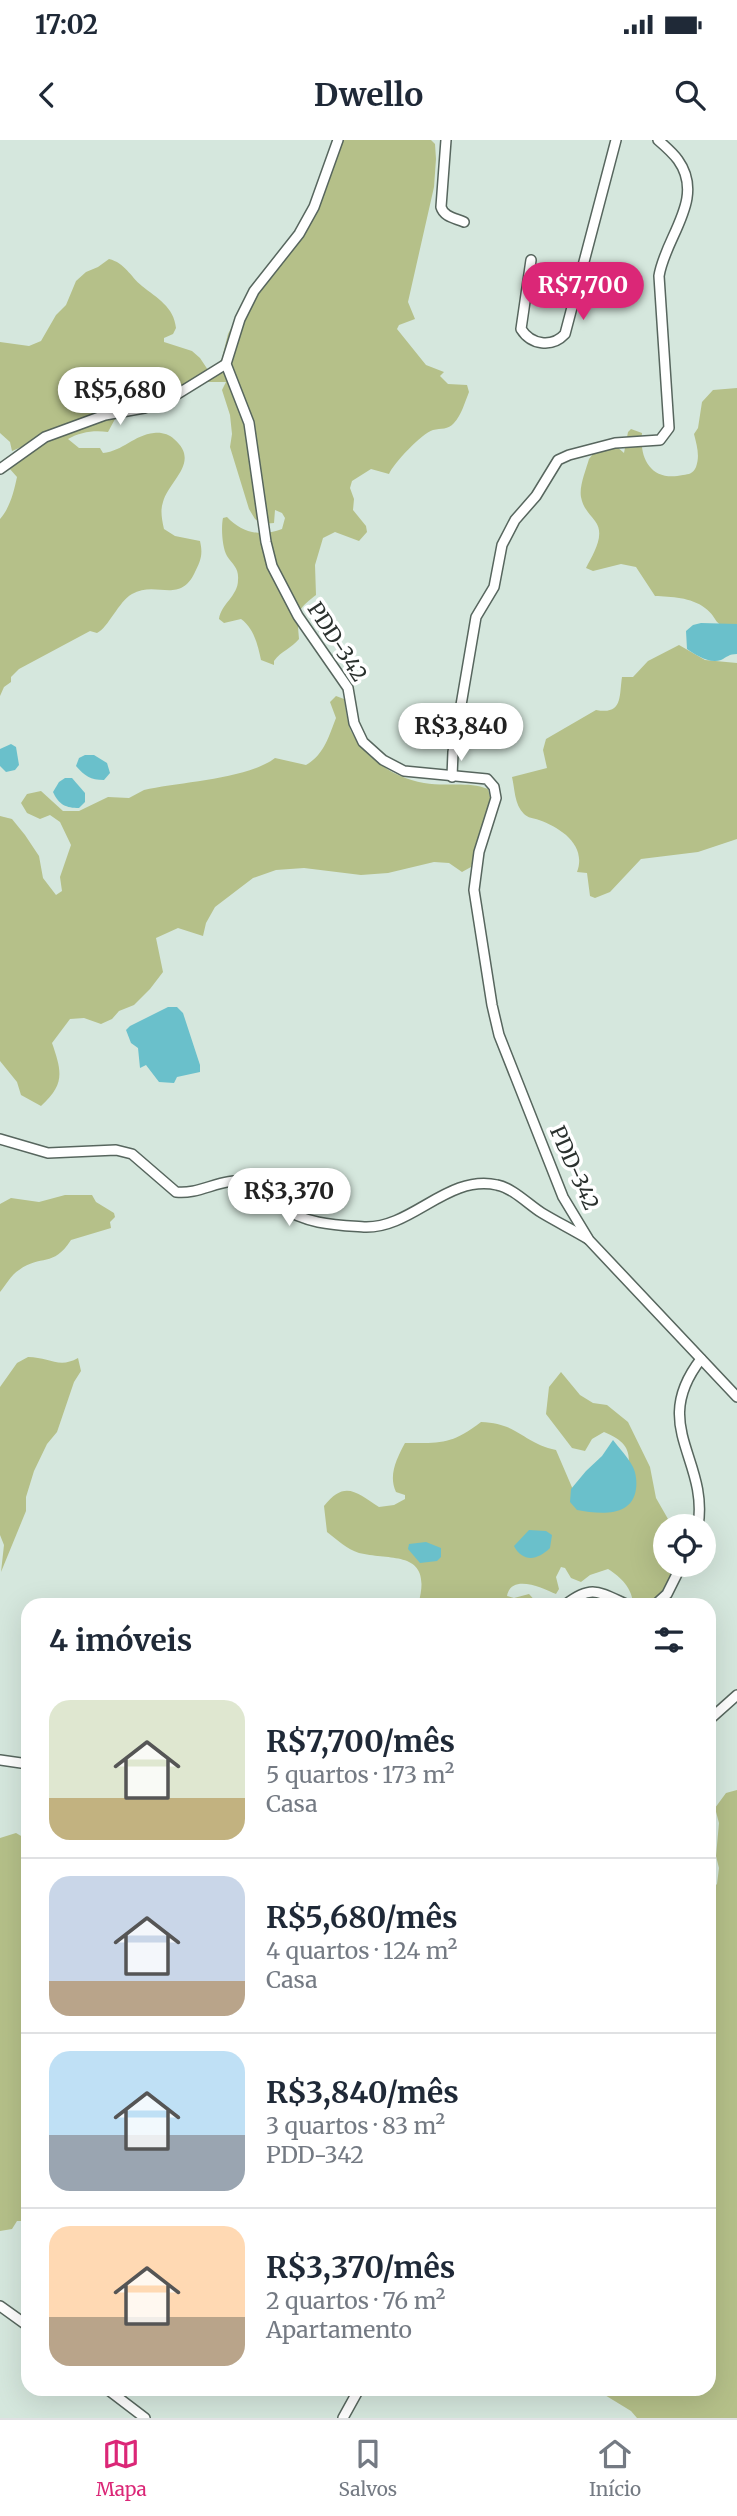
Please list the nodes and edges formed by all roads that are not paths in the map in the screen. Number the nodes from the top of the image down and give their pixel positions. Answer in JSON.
{"nodes":[{"id":1,"x":338,"y":140,"type":"edge"},
{"id":2,"x":446,"y":140,"type":"edge"},
{"id":3,"x":616,"y":140,"type":"edge"},
{"id":4,"x":658,"y":140,"type":"edge"},
{"id":5,"x":464,"y":222,"type":"dead end"},
{"id":6,"x":531,"y":260,"type":"dead end"},
{"id":7,"x":226,"y":365,"type":"junction"},
{"id":8,"x":0,"y":468,"type":"edge"},
{"id":9,"x":453,"y":777,"type":"junction"},
{"id":10,"x":0,"y":1139,"type":"edge"},
{"id":11,"x":589,"y":1240,"type":"junction"},
{"id":12,"x":701,"y":1359,"type":"junction"},
{"id":13,"x":737,"y":1397,"type":"edge"},
{"id":14,"x":698,"y":1514,"type":"edge"},
{"id":15,"x":676,"y":1577,"type":"edge"},
{"id":16,"x":574,"y":1598,"type":"edge"},
{"id":17,"x":612,"y":1598,"type":"edge"},
{"id":18,"x":663,"y":1598,"type":"edge"},
{"id":19,"x":737,"y":1695,"type":"edge"},
{"id":20,"x":716,"y":1714,"type":"edge"},
{"id":21,"x":0,"y":1760,"type":"edge"},
{"id":22,"x":21,"y":1763,"type":"edge"},
{"id":23,"x":0,"y":2306,"type":"edge"},
{"id":24,"x":21,"y":2321,"type":"edge"},
{"id":25,"x":116,"y":2396,"type":"edge"},
{"id":26,"x":355,"y":2396,"type":"edge"},
{"id":27,"x":145,"y":2418,"type":"edge"},
{"id":28,"x":343,"y":2418,"type":"edge"}],
"edges":[{"from":1,"to":7,"type":"street"},
{"from":2,"to":5,"type":"street"},
{"from":3,"to":6,"type":"street"},
{"from":4,"to":9,"type":"street"},
{"from":7,"to":8,"type":"street"},
{"from":7,"to":9,"type":"street","name":"PDD-342","number":"PDD-342"},
{"from":9,"to":11,"type":"street","name":"PDD-342","number":"PDD-342"},
{"from":10,"to":11,"type":"street"},
{"from":11,"to":12,"type":"street","name":"PDD-342","number":"PDD-342"},
{"from":12,"to":13,"type":"street","name":"PDD-342","number":"PDD-342"},
{"from":12,"to":14,"type":"street"},
{"from":15,"to":18,"type":"street"},
{"from":16,"to":17,"type":"street"},
{"from":19,"to":20,"type":"street"},
{"from":21,"to":22,"type":"street"},
{"from":23,"to":24,"type":"street"},
{"from":25,"to":27,"type":"street"},
{"from":26,"to":28,"type":"street"}]}
